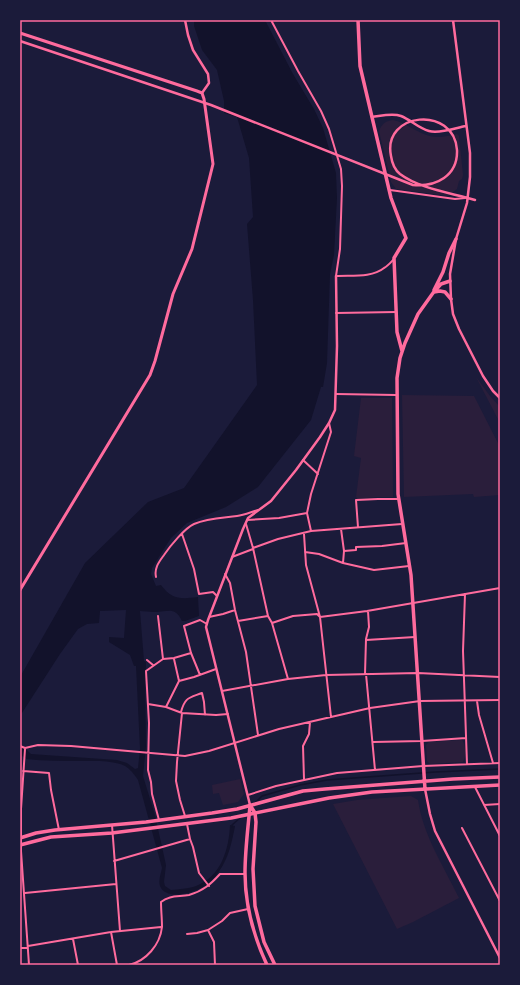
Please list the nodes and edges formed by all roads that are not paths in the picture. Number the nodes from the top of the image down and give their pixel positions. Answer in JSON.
{"nodes":[{"id":1,"x":185,"y":20,"type":"edge"},
{"id":2,"x":271,"y":20,"type":"edge"},
{"id":3,"x":358,"y":20,"type":"edge"},
{"id":4,"x":453,"y":20,"type":"edge"},
{"id":5,"x":20,"y":33,"type":"edge"},
{"id":6,"x":20,"y":41,"type":"edge"},
{"id":7,"x":202,"y":93,"type":"junction"},
{"id":8,"x":372,"y":117,"type":"junction"},
{"id":9,"x":466,"y":126,"type":"junction"},
{"id":10,"x":390,"y":190,"type":"junction"},
{"id":11,"x":468,"y":198,"type":"junction"},
{"id":12,"x":475,"y":200,"type":"dead end"},
{"id":13,"x":456,"y":240,"type":"junction"},
{"id":14,"x":394,"y":258,"type":"junction"},
{"id":15,"x":336,"y":276,"type":"junction"},
{"id":16,"x":450,"y":281,"type":"junction"},
{"id":17,"x":433,"y":293,"type":"junction"},
{"id":18,"x":451,"y":299,"type":"junction"},
{"id":19,"x":396,"y":312,"type":"junction"},
{"id":20,"x":336,"y":313,"type":"junction"},
{"id":21,"x":402,"y":350,"type":"junction"},
{"id":22,"x":336,"y":394,"type":"junction"},
{"id":23,"x":396,"y":395,"type":"junction"},
{"id":24,"x":500,"y":398,"type":"edge"},
{"id":25,"x":329,"y":423,"type":"junction"},
{"id":26,"x":303,"y":460,"type":"junction"},
{"id":27,"x":318,"y":474,"type":"junction"},
{"id":28,"x":399,"y":499,"type":"junction"},
{"id":29,"x":258,"y":510,"type":"junction"},
{"id":30,"x":307,"y":513,"type":"junction"},
{"id":31,"x":246,"y":522,"type":"junction"},
{"id":32,"x":402,"y":524,"type":"junction"},
{"id":33,"x":358,"y":527,"type":"junction"},
{"id":34,"x":340,"y":529,"type":"junction"},
{"id":35,"x":311,"y":531,"type":"junction"},
{"id":36,"x":182,"y":534,"type":"junction"},
{"id":37,"x":304,"y":534,"type":"junction"},
{"id":38,"x":406,"y":543,"type":"junction"},
{"id":39,"x":253,"y":549,"type":"junction"},
{"id":40,"x":344,"y":551,"type":"junction"},
{"id":41,"x":305,"y":552,"type":"junction"},
{"id":42,"x":232,"y":557,"type":"junction"},
{"id":43,"x":343,"y":563,"type":"junction"},
{"id":44,"x":410,"y":565,"type":"junction"},
{"id":45,"x":225,"y":574,"type":"junction"},
{"id":46,"x":156,"y":577,"type":"dead end"},
{"id":47,"x":500,"y":588,"type":"edge"},
{"id":48,"x":20,"y":590,"type":"edge"},
{"id":49,"x":465,"y":594,"type":"junction"},
{"id":50,"x":217,"y":596,"type":"junction"},
{"id":51,"x":413,"y":604,"type":"junction"},
{"id":52,"x":234,"y":610,"type":"junction"},
{"id":53,"x":368,"y":611,"type":"junction"},
{"id":54,"x":158,"y":616,"type":"dead end"},
{"id":55,"x":268,"y":616,"type":"junction"},
{"id":56,"x":209,"y":617,"type":"junction"},
{"id":57,"x":320,"y":617,"type":"junction"},
{"id":58,"x":238,"y":622,"type":"junction"},
{"id":59,"x":272,"y":623,"type":"junction"},
{"id":60,"x":207,"y":624,"type":"junction"},
{"id":61,"x":415,"y":637,"type":"junction"},
{"id":62,"x":366,"y":640,"type":"junction"},
{"id":63,"x":191,"y":653,"type":"junction"},
{"id":64,"x":174,"y":658,"type":"junction"},
{"id":65,"x":163,"y":659,"type":"junction"},
{"id":66,"x":147,"y":660,"type":"dead end"},
{"id":67,"x":153,"y":665,"type":"junction"},
{"id":68,"x":216,"y":669,"type":"junction"},
{"id":69,"x":365,"y":674,"type":"junction"},
{"id":70,"x":418,"y":674,"type":"junction"},
{"id":71,"x":464,"y":674,"type":"junction"},
{"id":72,"x":200,"y":675,"type":"junction"},
{"id":73,"x":326,"y":675,"type":"junction"},
{"id":74,"x":500,"y":677,"type":"edge"},
{"id":75,"x":288,"y":679,"type":"junction"},
{"id":76,"x":179,"y":681,"type":"junction"},
{"id":77,"x":251,"y":685,"type":"junction"},
{"id":78,"x":222,"y":691,"type":"junction"},
{"id":79,"x":500,"y":700,"type":"edge"},
{"id":80,"x":420,"y":701,"type":"junction"},
{"id":81,"x":477,"y":701,"type":"junction"},
{"id":82,"x":465,"y":702,"type":"junction"},
{"id":83,"x":148,"y":704,"type":"junction"},
{"id":84,"x":166,"y":707,"type":"junction"},
{"id":85,"x":370,"y":708,"type":"junction"},
{"id":86,"x":181,"y":712,"type":"junction"},
{"id":87,"x":205,"y":714,"type":"junction"},
{"id":88,"x":228,"y":714,"type":"junction"},
{"id":89,"x":331,"y":717,"type":"junction"},
{"id":90,"x":310,"y":722,"type":"junction"},
{"id":91,"x":258,"y":735,"type":"junction"},
{"id":92,"x":466,"y":738,"type":"junction"},
{"id":93,"x":422,"y":741,"type":"junction"},
{"id":94,"x":235,"y":742,"type":"junction"},
{"id":95,"x":372,"y":742,"type":"junction"},
{"id":96,"x":20,"y":746,"type":"edge"},
{"id":97,"x":25,"y":748,"type":"junction"},
{"id":98,"x":148,"y":753,"type":"junction"},
{"id":99,"x":178,"y":756,"type":"junction"},
{"id":100,"x":493,"y":763,"type":"junction"},
{"id":101,"x":500,"y":763,"type":"edge"},
{"id":102,"x":467,"y":764,"type":"junction"},
{"id":103,"x":423,"y":767,"type":"junction"},
{"id":104,"x":23,"y":770,"type":"junction"},
{"id":105,"x":375,"y":770,"type":"junction"},
{"id":106,"x":21,"y":776,"type":"edge"},
{"id":107,"x":500,"y":777,"type":"edge"},
{"id":108,"x":304,"y":779,"type":"junction"},
{"id":109,"x":424,"y":781,"type":"junction"},
{"id":110,"x":500,"y":785,"type":"edge"},
{"id":111,"x":474,"y":786,"type":"junction"},
{"id":112,"x":425,"y":789,"type":"junction"},
{"id":113,"x":248,"y":795,"type":"junction"},
{"id":114,"x":21,"y":801,"type":"edge"},
{"id":115,"x":500,"y":804,"type":"edge"},
{"id":116,"x":484,"y":805,"type":"junction"},
{"id":117,"x":250,"y":806,"type":"junction"},
{"id":118,"x":255,"y":813,"type":"junction"},
{"id":119,"x":250,"y":814,"type":"junction"},
{"id":120,"x":185,"y":817,"type":"junction"},
{"id":121,"x":159,"y":821,"type":"junction"},
{"id":122,"x":187,"y":824,"type":"junction"},
{"id":123,"x":112,"y":825,"type":"junction"},
{"id":124,"x":20,"y":826,"type":"edge"},
{"id":125,"x":462,"y":828,"type":"dead end"},
{"id":126,"x":59,"y":830,"type":"junction"},
{"id":127,"x":112,"y":833,"type":"junction"},
{"id":128,"x":500,"y":836,"type":"edge"},
{"id":129,"x":20,"y":838,"type":"edge"},
{"id":130,"x":190,"y":839,"type":"junction"},
{"id":131,"x":20,"y":845,"type":"edge"},
{"id":132,"x":114,"y":861,"type":"junction"},
{"id":133,"x":245,"y":874,"type":"junction"},
{"id":134,"x":116,"y":884,"type":"junction"},
{"id":135,"x":209,"y":886,"type":"junction"},
{"id":136,"x":25,"y":893,"type":"junction"},
{"id":137,"x":500,"y":901,"type":"edge"},
{"id":138,"x":249,"y":908,"type":"junction"},
{"id":139,"x":162,"y":927,"type":"junction"},
{"id":140,"x":208,"y":930,"type":"junction"},
{"id":141,"x":120,"y":931,"type":"junction"},
{"id":142,"x":111,"y":932,"type":"junction"},
{"id":143,"x":188,"y":934,"type":"dead end"},
{"id":144,"x":73,"y":939,"type":"junction"},
{"id":145,"x":28,"y":947,"type":"junction"},
{"id":146,"x":20,"y":948,"type":"edge"},
{"id":147,"x":500,"y":958,"type":"edge"},
{"id":148,"x":29,"y":965,"type":"edge"},
{"id":149,"x":78,"y":965,"type":"edge"},
{"id":150,"x":117,"y":965,"type":"edge"},
{"id":151,"x":129,"y":965,"type":"edge"},
{"id":152,"x":215,"y":965,"type":"edge"},
{"id":153,"x":267,"y":965,"type":"edge"},
{"id":154,"x":275,"y":965,"type":"edge"}],
"edges":[{"from":1,"to":7,"type":"street"},
{"from":2,"to":15,"type":"street"},
{"from":3,"to":8,"type":"main road"},
{"from":4,"to":9,"type":"street"},
{"from":5,"to":7,"type":"main road"},
{"from":6,"to":11,"type":"street"},
{"from":7,"to":48,"type":"main road"},
{"from":8,"to":9,"type":"street"},
{"from":8,"to":10,"type":"main road"},
{"from":9,"to":11,"type":"street"},
{"from":10,"to":11,"type":"street"},
{"from":10,"to":14,"type":"main road"},
{"from":11,"to":12,"type":"street"},
{"from":11,"to":13,"type":"street"},
{"from":13,"to":16,"type":"street"},
{"from":13,"to":17,"type":"main road"},
{"from":14,"to":15,"type":"street"},
{"from":14,"to":19,"type":"main road"},
{"from":15,"to":20,"type":"street"},
{"from":16,"to":17,"type":"main road"},
{"from":16,"to":18,"type":"street"},
{"from":17,"to":18,"type":"main road"},
{"from":17,"to":21,"type":"main road"},
{"from":18,"to":24,"type":"street"},
{"from":19,"to":20,"type":"street"},
{"from":19,"to":21,"type":"main road"},
{"from":20,"to":22,"type":"street"},
{"from":21,"to":23,"type":"main road"},
{"from":22,"to":23,"type":"street"},
{"from":22,"to":25,"type":"street"},
{"from":23,"to":28,"type":"main road"},
{"from":25,"to":26,"type":"street"},
{"from":25,"to":27,"type":"street"},
{"from":26,"to":27,"type":"street"},
{"from":26,"to":29,"type":"street"},
{"from":27,"to":30,"type":"street"},
{"from":28,"to":32,"type":"main road"},
{"from":28,"to":33,"type":"street"},
{"from":29,"to":31,"type":"street"},
{"from":29,"to":36,"type":"street"},
{"from":30,"to":31,"type":"street"},
{"from":30,"to":35,"type":"street"},
{"from":31,"to":39,"type":"street"},
{"from":31,"to":42,"type":"street"},
{"from":32,"to":33,"type":"street"},
{"from":32,"to":38,"type":"main road"},
{"from":33,"to":34,"type":"street"},
{"from":34,"to":35,"type":"street"},
{"from":34,"to":40,"type":"street"},
{"from":35,"to":37,"type":"street"},
{"from":36,"to":46,"type":"street"},
{"from":36,"to":50,"type":"street"},
{"from":37,"to":39,"type":"street"},
{"from":37,"to":41,"type":"street"},
{"from":38,"to":40,"type":"street"},
{"from":38,"to":44,"type":"main road"},
{"from":39,"to":42,"type":"street"},
{"from":39,"to":55,"type":"street"},
{"from":40,"to":43,"type":"street"},
{"from":41,"to":43,"type":"street"},
{"from":41,"to":57,"type":"street"},
{"from":42,"to":45,"type":"street"},
{"from":43,"to":44,"type":"street"},
{"from":44,"to":51,"type":"main road"},
{"from":45,"to":50,"type":"street"},
{"from":45,"to":52,"type":"street"},
{"from":47,"to":49,"type":"street"},
{"from":49,"to":51,"type":"street"},
{"from":49,"to":71,"type":"street"},
{"from":50,"to":56,"type":"street"},
{"from":51,"to":53,"type":"street"},
{"from":51,"to":61,"type":"main road"},
{"from":52,"to":56,"type":"street"},
{"from":52,"to":58,"type":"street"},
{"from":53,"to":57,"type":"street"},
{"from":53,"to":62,"type":"street"},
{"from":54,"to":65,"type":"street"},
{"from":55,"to":58,"type":"street"},
{"from":55,"to":59,"type":"street"},
{"from":56,"to":60,"type":"street"},
{"from":57,"to":59,"type":"street"},
{"from":57,"to":73,"type":"street"},
{"from":58,"to":77,"type":"street"},
{"from":59,"to":75,"type":"street"},
{"from":60,"to":63,"type":"street"},
{"from":60,"to":68,"type":"street"},
{"from":61,"to":62,"type":"street"},
{"from":61,"to":70,"type":"main road"},
{"from":62,"to":69,"type":"street"},
{"from":63,"to":64,"type":"street"},
{"from":63,"to":72,"type":"street"},
{"from":64,"to":65,"type":"street"},
{"from":64,"to":76,"type":"street"},
{"from":65,"to":67,"type":"street"},
{"from":66,"to":67,"type":"street"},
{"from":67,"to":83,"type":"street"},
{"from":68,"to":72,"type":"street"},
{"from":68,"to":78,"type":"street"},
{"from":69,"to":70,"type":"street"},
{"from":69,"to":73,"type":"street"},
{"from":69,"to":85,"type":"street"},
{"from":70,"to":71,"type":"street"},
{"from":70,"to":80,"type":"main road"},
{"from":71,"to":74,"type":"street"},
{"from":71,"to":82,"type":"street"},
{"from":72,"to":76,"type":"street"},
{"from":73,"to":75,"type":"street"},
{"from":73,"to":89,"type":"street"},
{"from":75,"to":77,"type":"street"},
{"from":76,"to":84,"type":"street"},
{"from":77,"to":78,"type":"street"},
{"from":77,"to":91,"type":"street"},
{"from":78,"to":88,"type":"street"},
{"from":79,"to":81,"type":"street"},
{"from":80,"to":82,"type":"street"},
{"from":80,"to":85,"type":"street"},
{"from":80,"to":93,"type":"main road"},
{"from":81,"to":82,"type":"street"},
{"from":81,"to":100,"type":"street"},
{"from":82,"to":92,"type":"street"},
{"from":83,"to":84,"type":"street"},
{"from":83,"to":98,"type":"street"},
{"from":84,"to":86,"type":"street"},
{"from":85,"to":89,"type":"street"},
{"from":85,"to":95,"type":"street"},
{"from":86,"to":87,"type":"street"},
{"from":86,"to":87,"type":"street"},
{"from":86,"to":99,"type":"street"},
{"from":87,"to":88,"type":"street"},
{"from":88,"to":94,"type":"street"},
{"from":89,"to":90,"type":"street"},
{"from":90,"to":91,"type":"street"},
{"from":90,"to":108,"type":"street"},
{"from":91,"to":94,"type":"street"},
{"from":92,"to":93,"type":"street"},
{"from":92,"to":102,"type":"street"},
{"from":93,"to":95,"type":"street"},
{"from":93,"to":103,"type":"main road"},
{"from":94,"to":99,"type":"street"},
{"from":94,"to":113,"type":"street"},
{"from":95,"to":105,"type":"street"},
{"from":96,"to":97,"type":"street"},
{"from":97,"to":98,"type":"street"},
{"from":97,"to":104,"type":"street"},
{"from":98,"to":99,"type":"street"},
{"from":98,"to":121,"type":"street"},
{"from":99,"to":120,"type":"street"},
{"from":100,"to":101,"type":"street"},
{"from":100,"to":102,"type":"street"},
{"from":102,"to":103,"type":"street"},
{"from":103,"to":105,"type":"street"},
{"from":103,"to":109,"type":"main road"},
{"from":104,"to":106,"type":"street"},
{"from":104,"to":126,"type":"street"},
{"from":105,"to":108,"type":"street"},
{"from":106,"to":114,"type":"street"},
{"from":107,"to":109,"type":"main road"},
{"from":108,"to":113,"type":"street"},
{"from":109,"to":112,"type":"main road"},
{"from":109,"to":117,"type":"main road"},
{"from":110,"to":111,"type":"main road"},
{"from":111,"to":112,"type":"main road"},
{"from":111,"to":116,"type":"street"},
{"from":112,"to":118,"type":"main road"},
{"from":112,"to":147,"type":"street"},
{"from":113,"to":117,"type":"street"},
{"from":114,"to":124,"type":"street"},
{"from":115,"to":116,"type":"street"},
{"from":116,"to":128,"type":"street"},
{"from":117,"to":118,"type":"main road"},
{"from":117,"to":119,"type":"main road"},
{"from":117,"to":120,"type":"main road"},
{"from":118,"to":119,"type":"main road"},
{"from":118,"to":154,"type":"main road"},
{"from":119,"to":122,"type":"main road"},
{"from":119,"to":133,"type":"main road"},
{"from":120,"to":121,"type":"main road"},
{"from":121,"to":123,"type":"main road"},
{"from":122,"to":127,"type":"main road"},
{"from":122,"to":130,"type":"street"},
{"from":123,"to":126,"type":"main road"},
{"from":123,"to":127,"type":"street"},
{"from":124,"to":129,"type":"street"},
{"from":125,"to":137,"type":"street"},
{"from":126,"to":129,"type":"main road"},
{"from":127,"to":131,"type":"main road"},
{"from":127,"to":132,"type":"street"},
{"from":129,"to":131,"type":"street"},
{"from":130,"to":132,"type":"street"},
{"from":130,"to":135,"type":"street"},
{"from":131,"to":136,"type":"street"},
{"from":132,"to":134,"type":"street"},
{"from":133,"to":135,"type":"street"},
{"from":133,"to":138,"type":"main road"},
{"from":134,"to":136,"type":"street"},
{"from":134,"to":141,"type":"street"},
{"from":135,"to":139,"type":"street"},
{"from":136,"to":145,"type":"street"},
{"from":138,"to":140,"type":"street"},
{"from":138,"to":153,"type":"main road"},
{"from":139,"to":141,"type":"street"},
{"from":139,"to":151,"type":"street"},
{"from":140,"to":143,"type":"street"},
{"from":140,"to":152,"type":"street"},
{"from":141,"to":142,"type":"street"},
{"from":142,"to":144,"type":"street"},
{"from":142,"to":150,"type":"street"},
{"from":144,"to":145,"type":"street"},
{"from":144,"to":149,"type":"street"},
{"from":145,"to":146,"type":"street"},
{"from":145,"to":148,"type":"street"}]}
